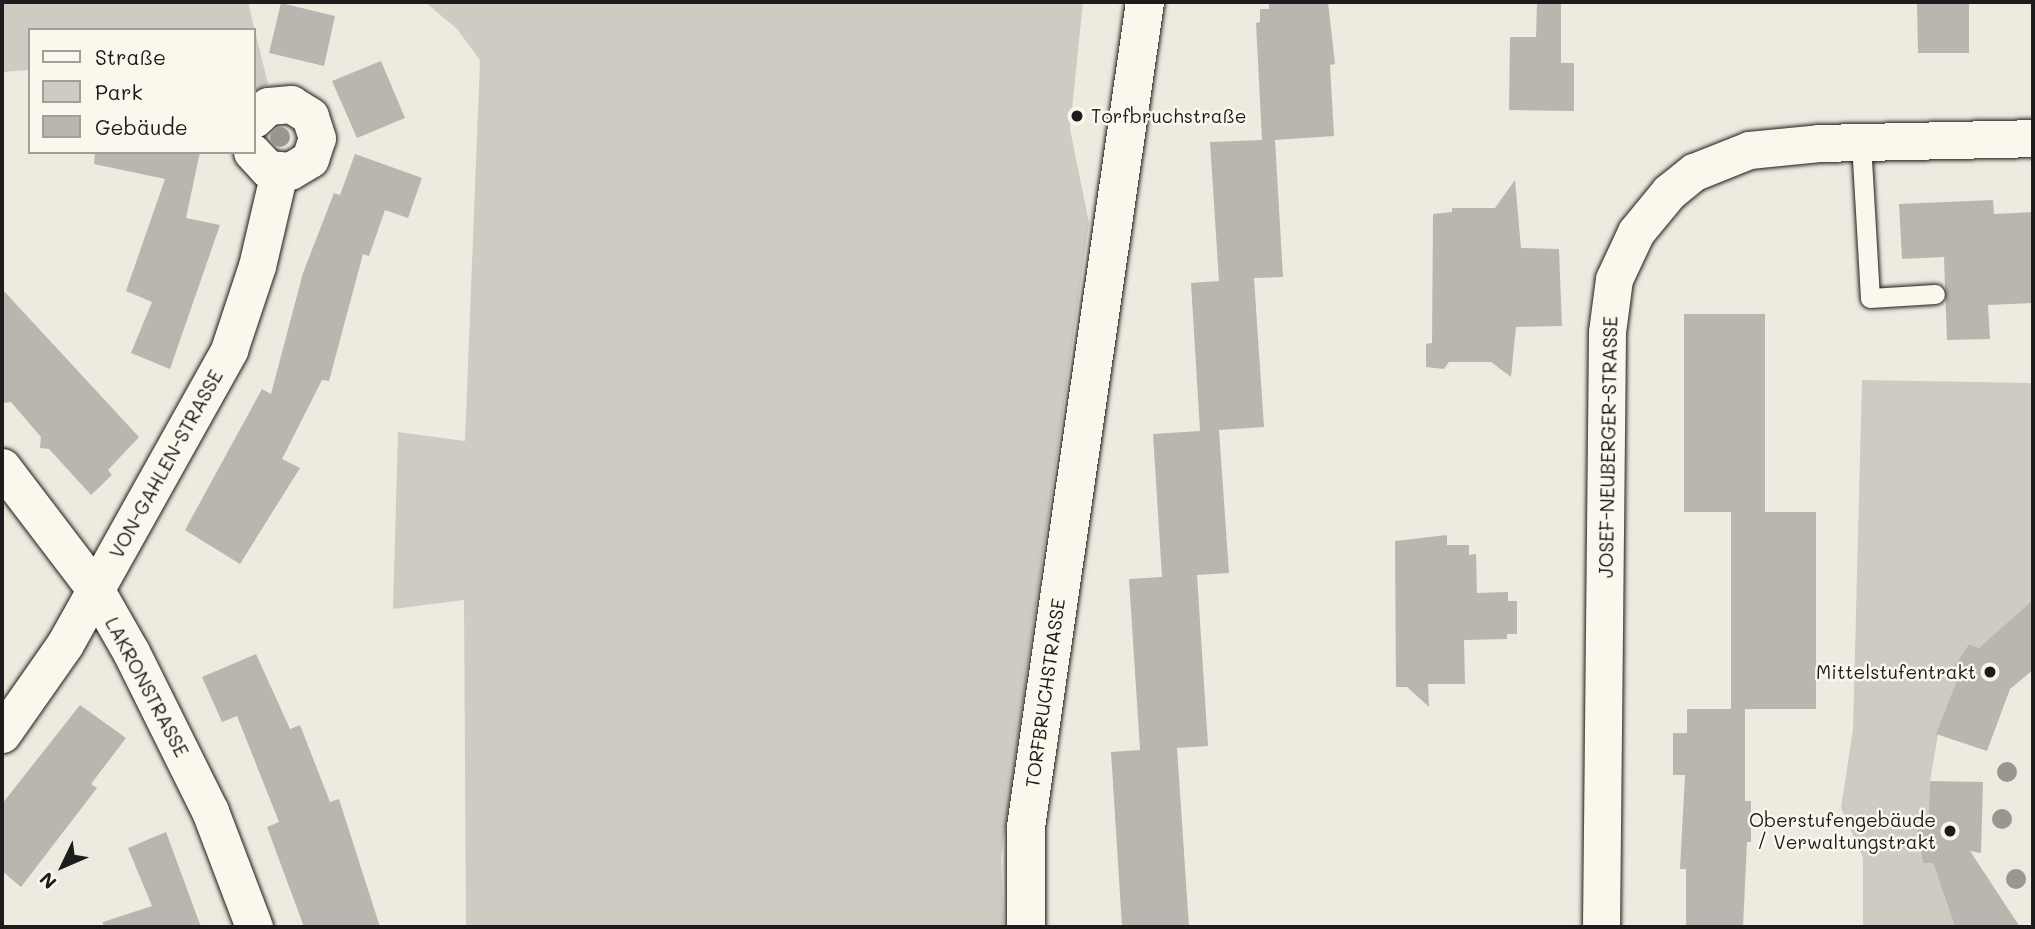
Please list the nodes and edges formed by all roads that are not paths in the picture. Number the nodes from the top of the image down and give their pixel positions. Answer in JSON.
{"nodes":[{"id":1,"x":1144,"y":2,"type":"edge"},
{"id":2,"x":256,"y":117,"type":"edge"},
{"id":3,"x":2033,"y":138,"type":"edge"},
{"id":4,"x":1861,"y":142,"type":"junction"},
{"id":5,"x":265,"y":162,"type":"edge"},
{"id":6,"x":1935,"y":294,"type":"dead end"},
{"id":7,"x":2,"y":467,"type":"edge"},
{"id":8,"x":95,"y":589,"type":"junction"},
{"id":9,"x":2,"y":734,"type":"edge"},
{"id":10,"x":254,"y":927,"type":"edge"},
{"id":11,"x":1026,"y":927,"type":"edge"},
{"id":12,"x":1601,"y":927,"type":"edge"}],
"edges":[{"from":1,"to":11,"type":"main road","name":"TORFBRUCHSTRASSE"},
{"from":2,"to":5,"type":"street","name":"VON-GAHLEN-STRASSE"},
{"from":3,"to":4,"type":"street","name":"JOSEF-NEUBERGER-STRASSE"},
{"from":4,"to":6,"type":"lane"},
{"from":4,"to":12,"type":"street","name":"JOSEF-NEUBERGER-STRASSE"},
{"from":5,"to":8,"type":"street","name":"VON-GAHLEN-STRASSE"},
{"from":7,"to":8,"type":"street","name":"LAKRONSTRASSE"},
{"from":8,"to":9,"type":"street","name":"VON-GAHLEN-STRASSE"},
{"from":8,"to":10,"type":"street","name":"LAKRONSTRASSE"}]}
